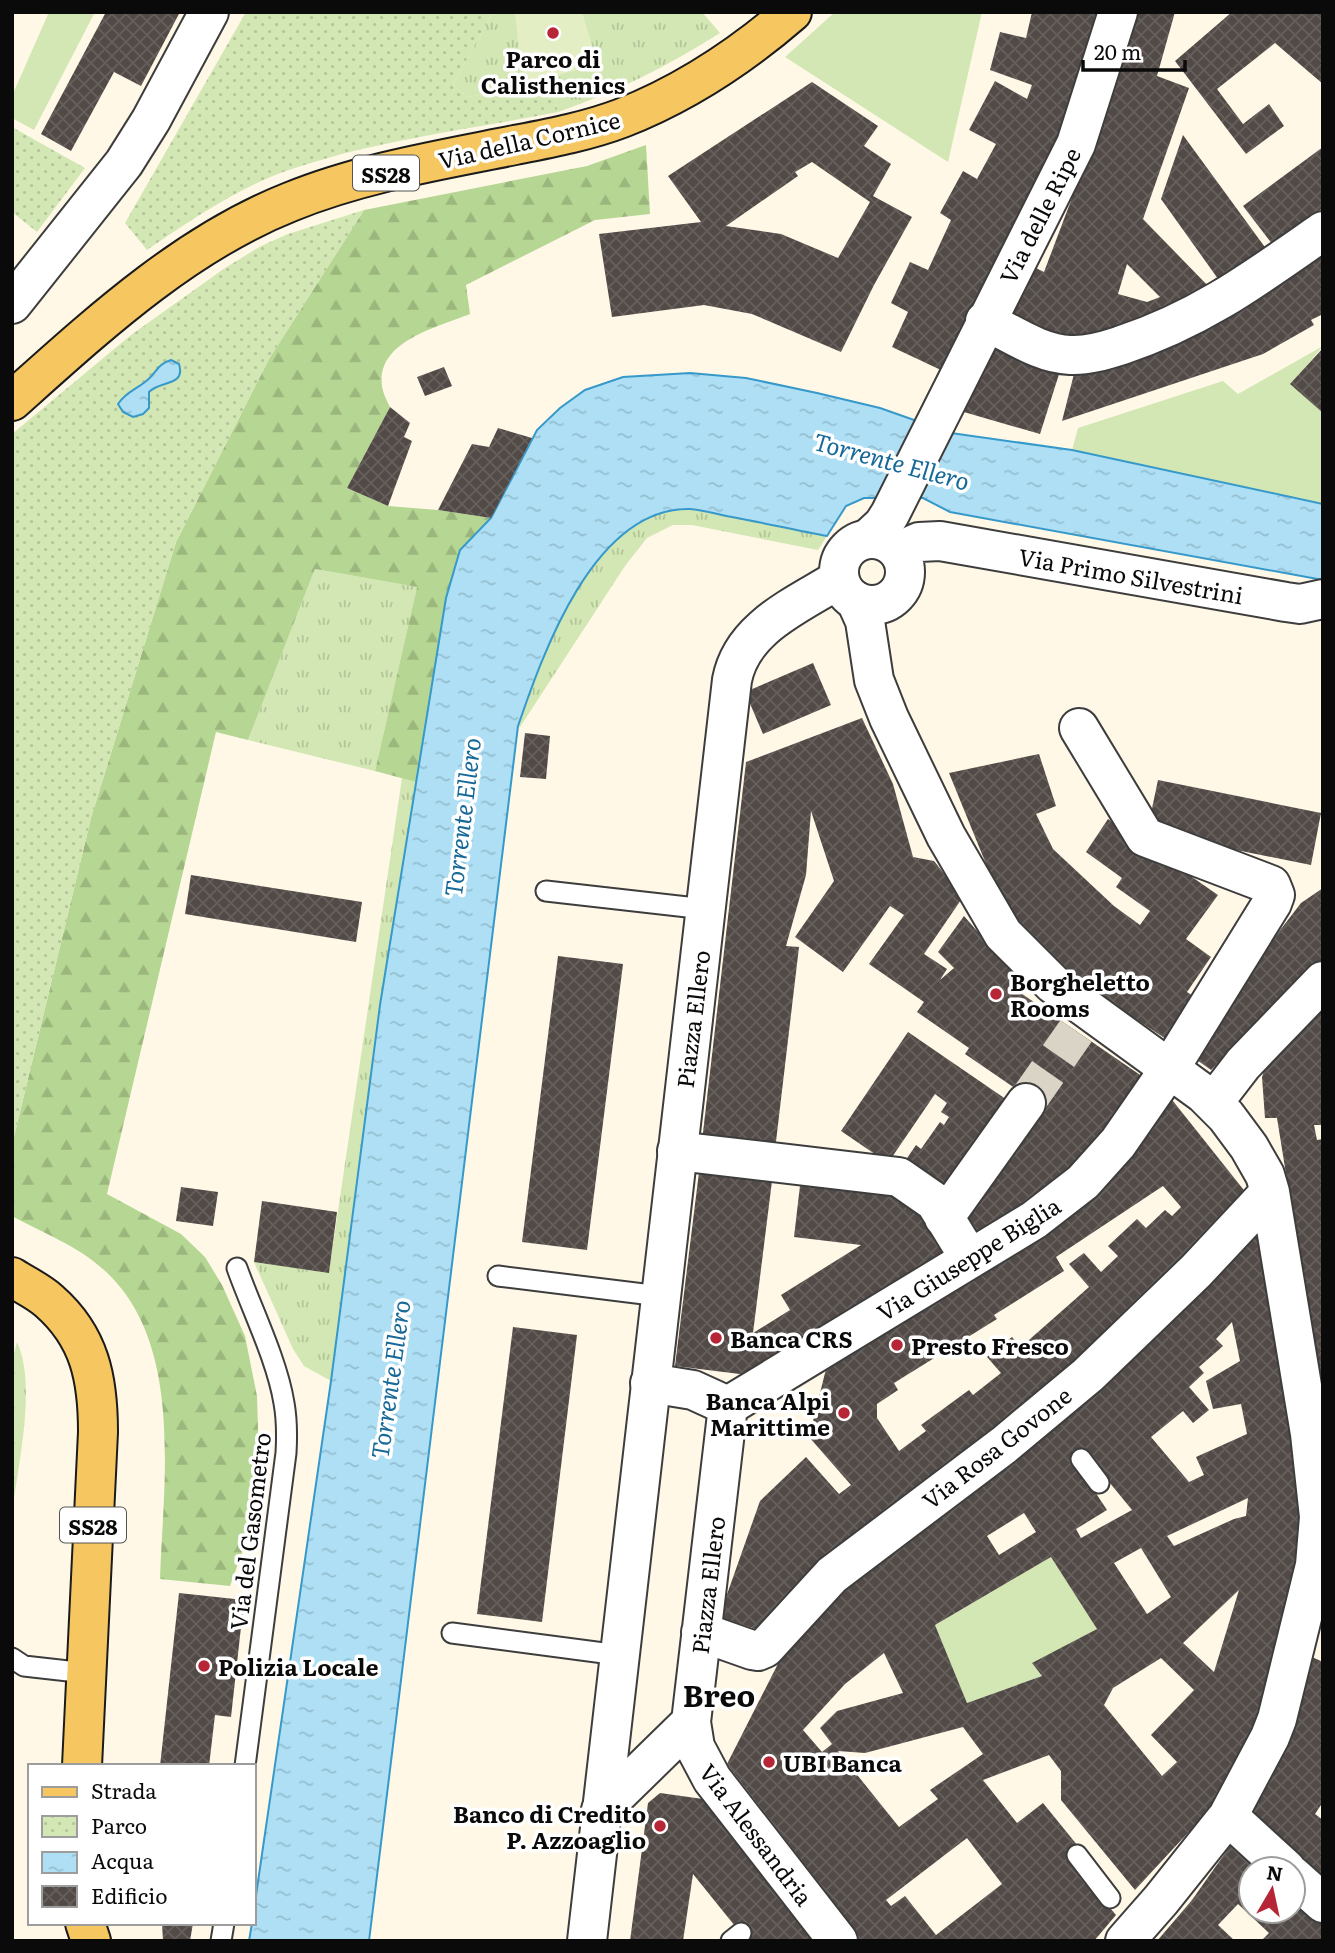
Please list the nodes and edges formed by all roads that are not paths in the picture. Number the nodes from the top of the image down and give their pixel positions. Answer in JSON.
{"nodes":[{"id":1,"x":209,"y":12,"type":"edge"},
{"id":2,"x":792,"y":12,"type":"edge"},
{"id":3,"x":1118,"y":12,"type":"edge"},
{"id":4,"x":1323,"y":231,"type":"edge"},
{"id":5,"x":12,"y":304,"type":"edge"},
{"id":6,"x":985,"y":321,"type":"junction"},
{"id":7,"x":12,"y":401,"type":"edge"},
{"id":8,"x":891,"y":543,"type":"junction"},
{"id":9,"x":1323,"y":600,"type":"edge"},
{"id":10,"x":852,"y":601,"type":"junction"},
{"id":11,"x":1079,"y":728,"type":"dead end"},
{"id":12,"x":546,"y":891,"type":"dead end"},
{"id":13,"x":705,"y":909,"type":"junction"},
{"id":14,"x":1323,"y":981,"type":"edge"},
{"id":15,"x":1170,"y":1068,"type":"junction"},
{"id":16,"x":1026,"y":1103,"type":"tunnel mouth"},
{"id":17,"x":1213,"y":1103,"type":"junction"},
{"id":18,"x":677,"y":1151,"type":"junction"},
{"id":19,"x":1270,"y":1192,"type":"junction"},
{"id":20,"x":944,"y":1217,"type":"junction"},
{"id":21,"x":970,"y":1259,"type":"junction"},
{"id":22,"x":237,"y":1268,"type":"dead end"},
{"id":23,"x":498,"y":1276,"type":"dead end"},
{"id":24,"x":12,"y":1278,"type":"edge"},
{"id":25,"x":660,"y":1296,"type":"junction"},
{"id":26,"x":650,"y":1383,"type":"junction"},
{"id":27,"x":728,"y":1406,"type":"junction"},
{"id":28,"x":1081,"y":1459,"type":"dead end"},
{"id":29,"x":1099,"y":1483,"type":"dead end"},
{"id":30,"x":701,"y":1632,"type":"junction"},
{"id":31,"x":452,"y":1633,"type":"dead end"},
{"id":32,"x":619,"y":1656,"type":"junction"},
{"id":33,"x":12,"y":1658,"type":"edge"},
{"id":34,"x":86,"y":1672,"type":"junction"},
{"id":35,"x":691,"y":1722,"type":"junction"},
{"id":36,"x":82,"y":1764,"type":"edge"},
{"id":37,"x":245,"y":1764,"type":"edge"},
{"id":38,"x":601,"y":1810,"type":"junction"},
{"id":39,"x":1228,"y":1816,"type":"junction"},
{"id":40,"x":1077,"y":1855,"type":"dead end"},
{"id":41,"x":1271,"y":1855,"type":"edge"},
{"id":42,"x":1307,"y":1888,"type":"edge"},
{"id":43,"x":1110,"y":1898,"type":"dead end"},
{"id":44,"x":1323,"y":1903,"type":"edge"},
{"id":45,"x":587,"y":1941,"type":"edge"},
{"id":46,"x":838,"y":1941,"type":"edge"},
{"id":47,"x":1125,"y":1941,"type":"edge"}],
"edges":[{"from":1,"to":5,"type":"street"},
{"from":2,"to":7,"type":"main road","name":"Via della Cornice","number":"SS28"},
{"from":3,"to":6,"type":"street","name":"Via delle Ripe"},
{"from":4,"to":6,"type":"street"},
{"from":6,"to":8,"type":"street","name":"Via delle Ripe"},
{"from":8,"to":9,"type":"street","name":"Via Primo Silvestrini"},
{"from":8,"to":10,"type":"street"},
{"from":8,"to":10,"type":"street"},
{"from":10,"to":13,"type":"street","name":"Piazza Ellero"},
{"from":10,"to":15,"type":"street"},
{"from":11,"to":15,"type":"street","name":"Via Giuseppe Biglia"},
{"from":12,"to":13,"type":"lane"},
{"from":13,"to":18,"type":"street","name":"Piazza Ellero"},
{"from":14,"to":17,"type":"street"},
{"from":15,"to":17,"type":"street"},
{"from":15,"to":21,"type":"street","name":"Via Giuseppe Biglia"},
{"from":16,"to":20,"type":"street"},
{"from":17,"to":19,"type":"street"},
{"from":18,"to":20,"type":"street"},
{"from":18,"to":25,"type":"street","name":"Piazza Ellero"},
{"from":19,"to":30,"type":"street","name":"Via Rosa Govone"},
{"from":19,"to":39,"type":"street"},
{"from":20,"to":21,"type":"street"},
{"from":21,"to":27,"type":"street","name":"Via Giuseppe Biglia"},
{"from":22,"to":37,"type":"lane","name":"Via del Gasometro"},
{"from":23,"to":25,"type":"lane"},
{"from":24,"to":34,"type":"main road","number":"SS28"},
{"from":25,"to":26,"type":"street","name":"Piazza Ellero"},
{"from":26,"to":27,"type":"street"},
{"from":26,"to":32,"type":"street","name":"Piazza Ellero"},
{"from":27,"to":30,"type":"street","name":"Piazza Ellero"},
{"from":28,"to":29,"type":"lane"},
{"from":30,"to":35,"type":"street","name":"Piazza Ellero"},
{"from":31,"to":32,"type":"lane"},
{"from":32,"to":38,"type":"street","name":"Piazza Ellero"},
{"from":33,"to":34,"type":"lane"},
{"from":34,"to":36,"type":"main road","number":"SS28"},
{"from":35,"to":38,"type":"street"},
{"from":35,"to":46,"type":"street","name":"Via Alessandria"},
{"from":38,"to":45,"type":"street","name":"Piazza Ellero"},
{"from":39,"to":41,"type":"street"},
{"from":39,"to":47,"type":"street"},
{"from":40,"to":43,"type":"lane"},
{"from":42,"to":44,"type":"street"}]}
